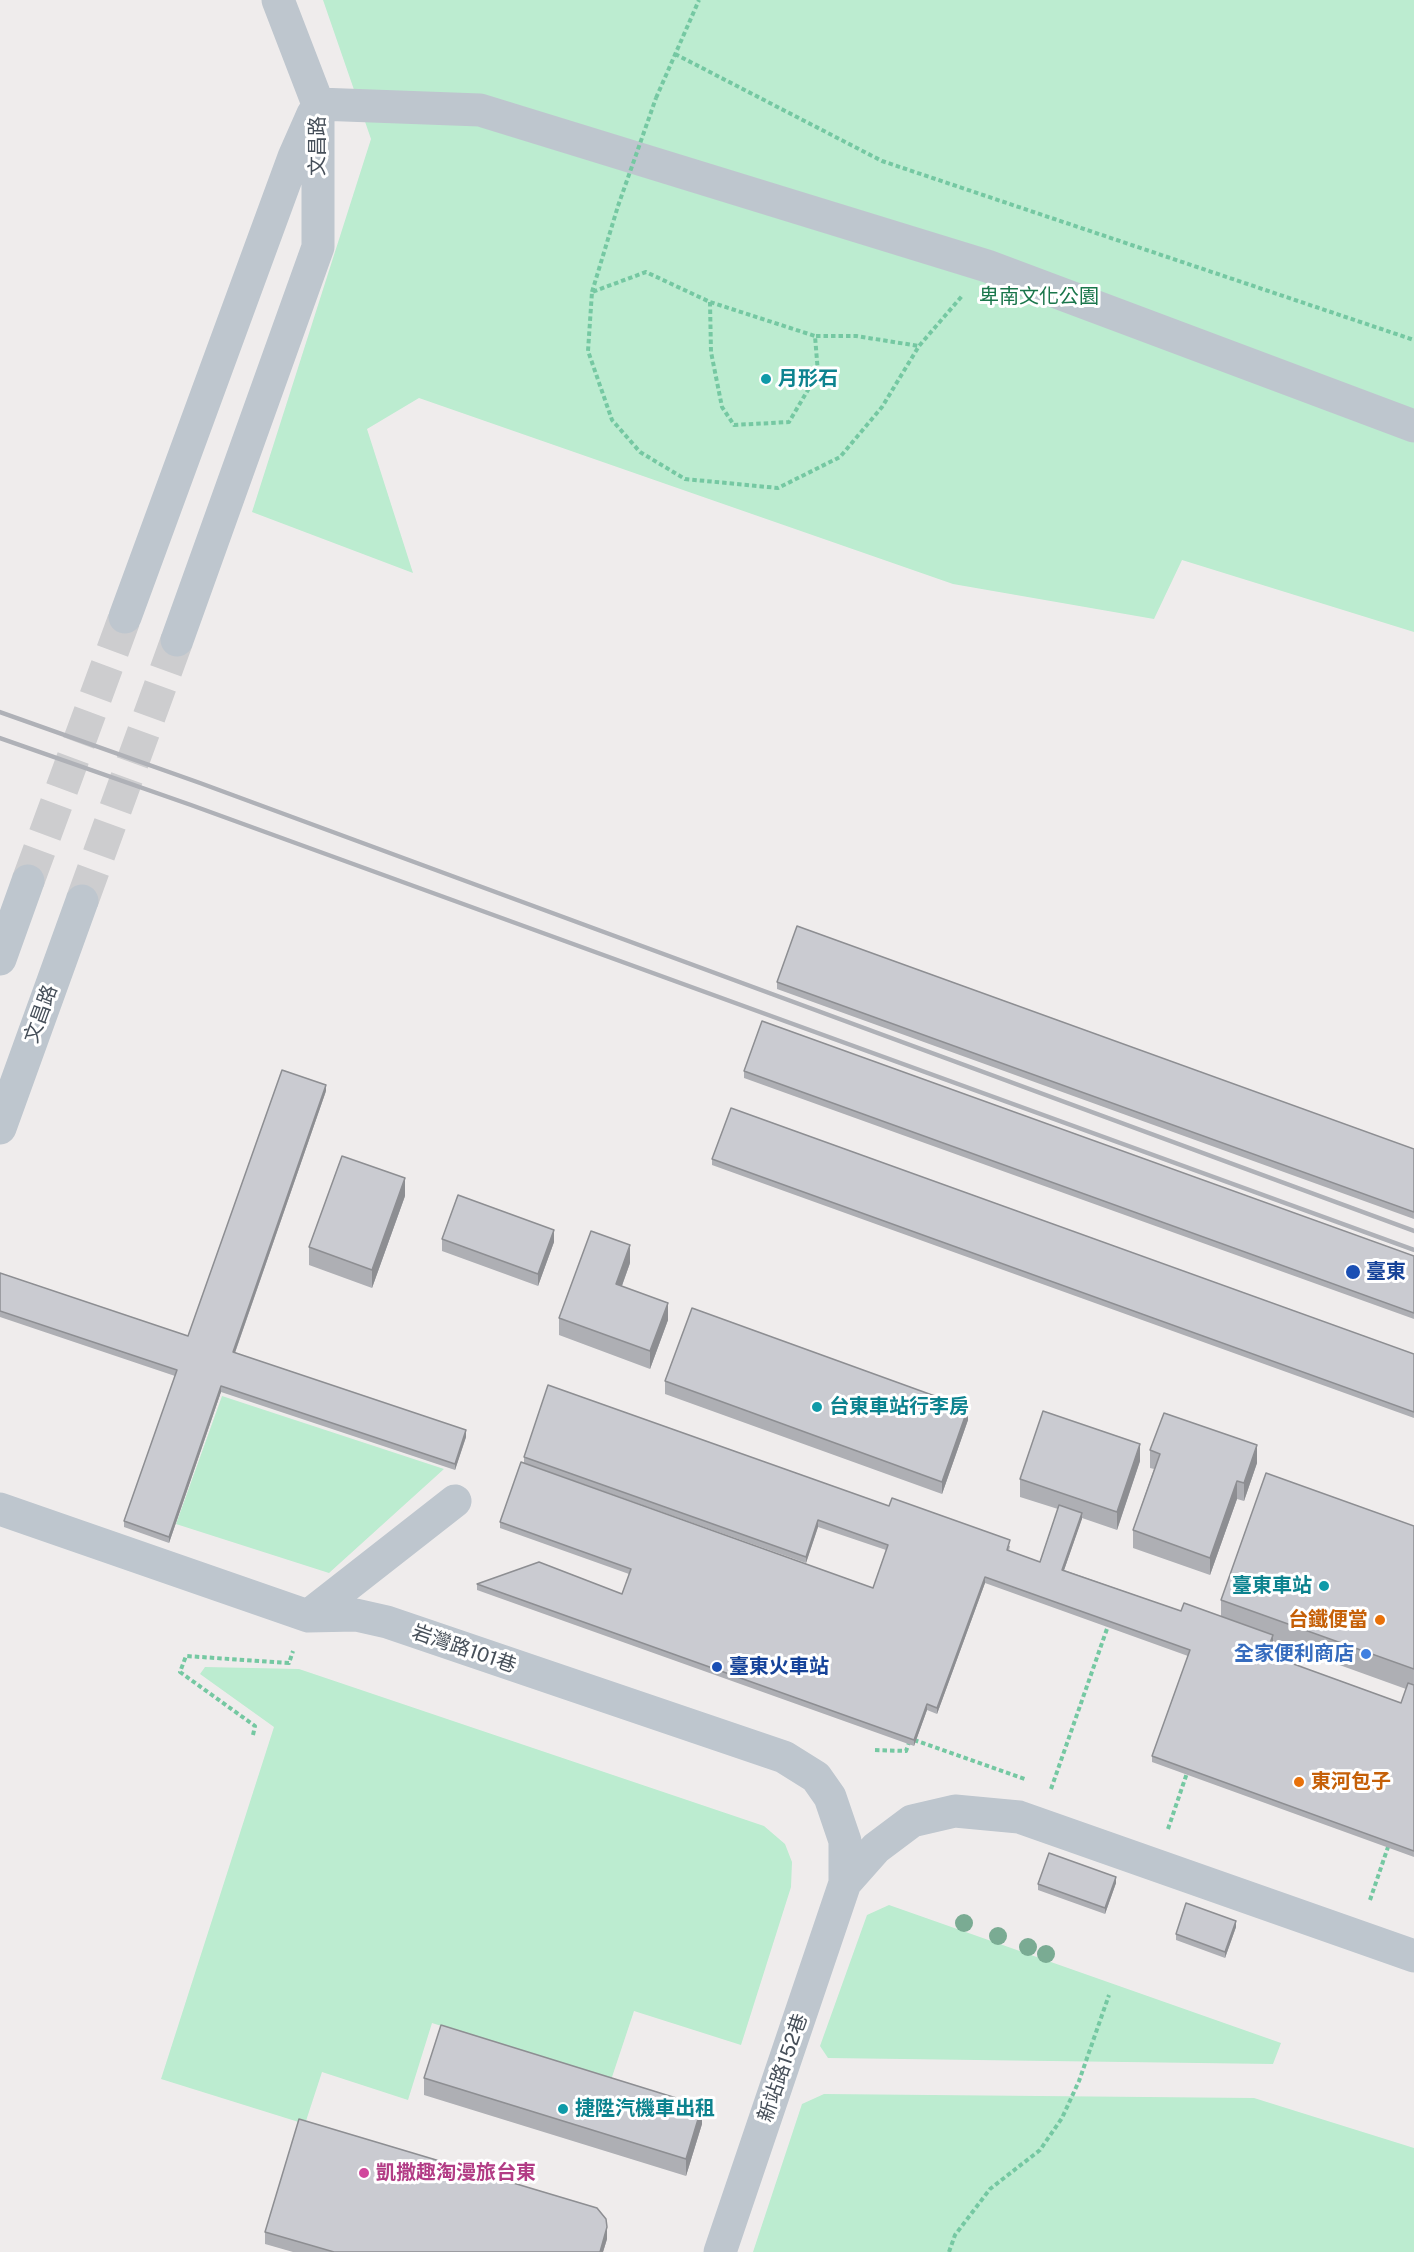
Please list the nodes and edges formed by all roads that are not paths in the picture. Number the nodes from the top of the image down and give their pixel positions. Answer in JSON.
{"nodes":[{"id":1,"x":278,"y":0,"type":"edge"},
{"id":2,"x":318,"y":104,"type":"junction"},
{"id":3,"x":1414,"y":426,"type":"edge"},
{"id":4,"x":125,"y":618,"type":"tunnel mouth"},
{"id":5,"x":177,"y":640,"type":"tunnel mouth"},
{"id":6,"x":28,"y":881,"type":"tunnel mouth"},
{"id":7,"x":82,"y":901,"type":"tunnel mouth"},
{"id":8,"x":0,"y":959,"type":"edge"},
{"id":9,"x":0,"y":1128,"type":"edge"},
{"id":10,"x":455,"y":1501,"type":"dead end"},
{"id":11,"x":0,"y":1509,"type":"edge"},
{"id":12,"x":148,"y":1524,"type":"edge"},
{"id":13,"x":136,"y":1557,"type":"junction"},
{"id":14,"x":308,"y":1616,"type":"junction"},
{"id":15,"x":845,"y":1883,"type":"junction"},
{"id":16,"x":1414,"y":1956,"type":"edge"},
{"id":17,"x":720,"y":2252,"type":"edge"}],
"edges":[{"from":1,"to":2,"type":"street"},
{"from":2,"to":3,"type":"street"},
{"from":2,"to":4,"type":"street","name":"文昌路"},
{"from":2,"to":5,"type":"street","name":"文昌路"},
{"from":6,"to":8,"type":"street"},
{"from":7,"to":9,"type":"street","name":"文昌路"},
{"from":10,"to":14,"type":"street"},
{"from":11,"to":13,"type":"street","name":"岩灣路101巷"},
{"from":12,"to":13,"type":"street"},
{"from":13,"to":14,"type":"street","name":"岩灣路101巷"},
{"from":14,"to":15,"type":"street","name":"岩灣路101巷"},
{"from":15,"to":16,"type":"street"},
{"from":15,"to":17,"type":"street","name":"新站路152巷"}]}
